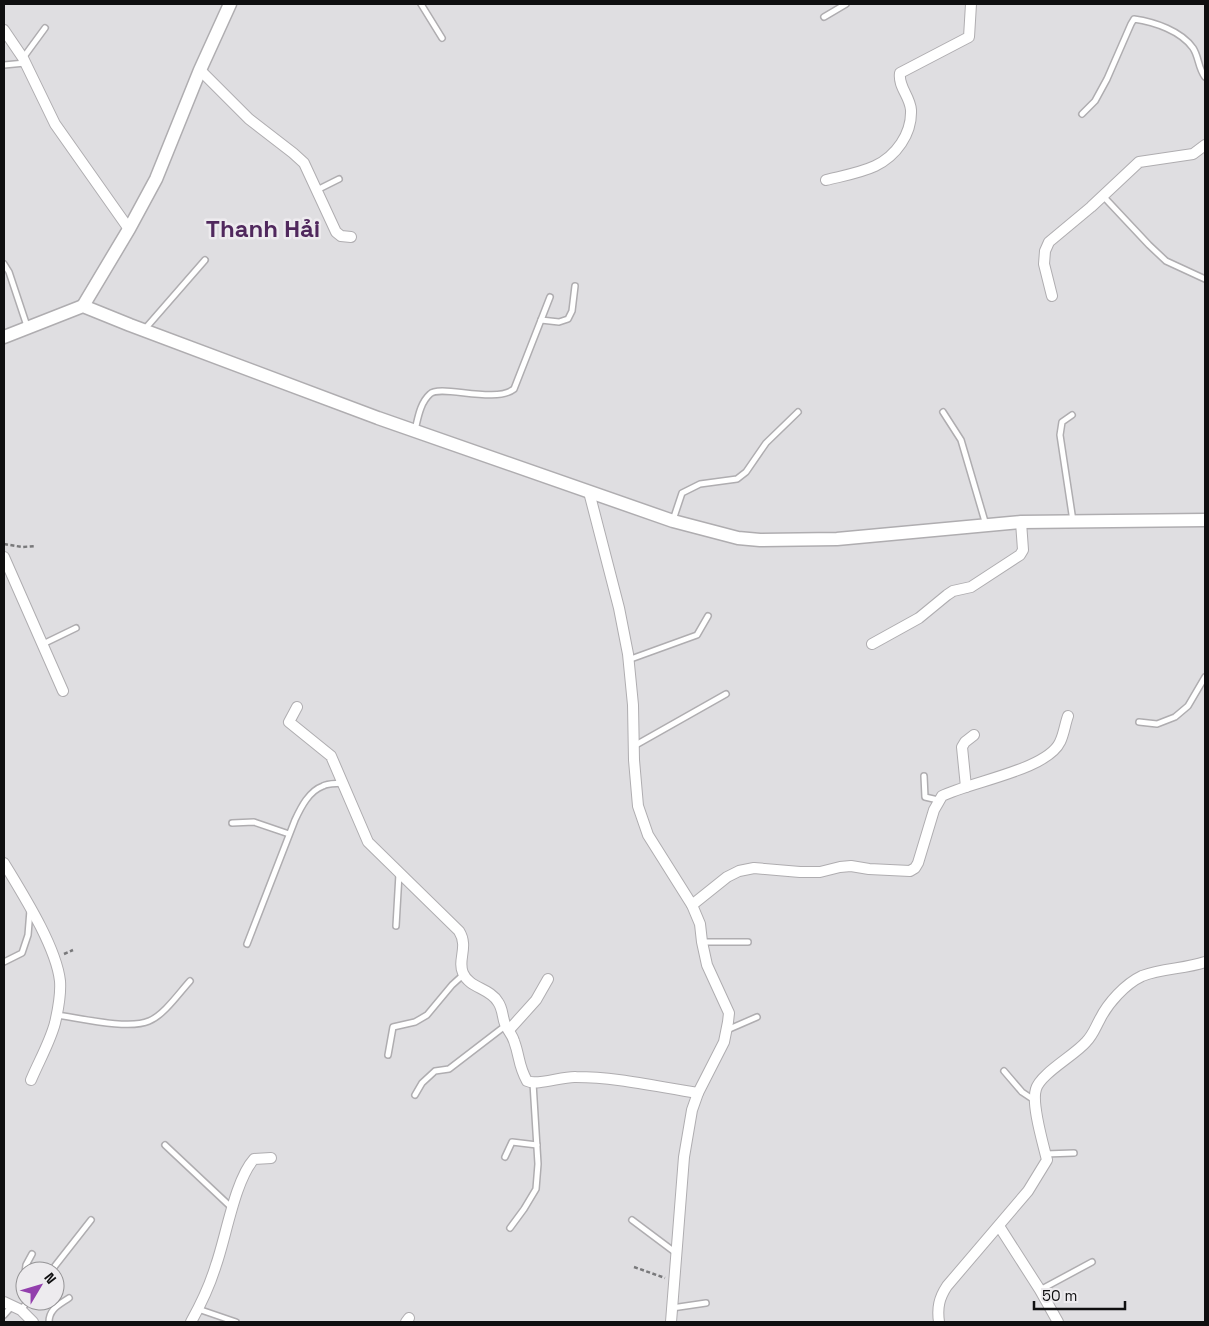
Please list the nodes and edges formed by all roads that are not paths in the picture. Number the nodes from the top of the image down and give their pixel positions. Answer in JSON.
{"nodes":[{"id":1,"x":230,"y":4,"type":"edge"},
{"id":2,"x":421,"y":4,"type":"edge"},
{"id":3,"x":846,"y":4,"type":"edge"},
{"id":4,"x":971,"y":4,"type":"edge"},
{"id":5,"x":824,"y":18,"type":"dead end"},
{"id":6,"x":45,"y":28,"type":"dead end"},
{"id":7,"x":4,"y":30,"type":"edge"},
{"id":8,"x":442,"y":38,"type":"dead end"},
{"id":9,"x":24,"y":61,"type":"junction"},
{"id":10,"x":4,"y":65,"type":"edge"},
{"id":11,"x":200,"y":70,"type":"junction"},
{"id":12,"x":1205,"y":77,"type":"edge"},
{"id":13,"x":1082,"y":114,"type":"dead end"},
{"id":14,"x":1205,"y":145,"type":"edge"},
{"id":15,"x":340,"y":179,"type":"dead end"},
{"id":16,"x":826,"y":180,"type":"dead end"},
{"id":17,"x":316,"y":190,"type":"junction"},
{"id":18,"x":1103,"y":196,"type":"junction"},
{"id":19,"x":129,"y":229,"type":"junction"},
{"id":20,"x":351,"y":237,"type":"dead end"},
{"id":21,"x":205,"y":260,"type":"dead end"},
{"id":22,"x":4,"y":264,"type":"edge"},
{"id":23,"x":1205,"y":279,"type":"edge"},
{"id":24,"x":575,"y":286,"type":"dead end"},
{"id":25,"x":1052,"y":296,"type":"dead end"},
{"id":26,"x":550,"y":297,"type":"dead end"},
{"id":27,"x":83,"y":306,"type":"junction"},
{"id":28,"x":541,"y":320,"type":"junction"},
{"id":29,"x":27,"y":328,"type":"junction"},
{"id":30,"x":144,"y":330,"type":"junction"},
{"id":31,"x":4,"y":337,"type":"edge"},
{"id":32,"x":798,"y":412,"type":"dead end"},
{"id":33,"x":943,"y":412,"type":"dead end"},
{"id":34,"x":1072,"y":415,"type":"dead end"},
{"id":35,"x":414,"y":431,"type":"junction"},
{"id":36,"x":589,"y":492,"type":"junction"},
{"id":37,"x":1205,"y":520,"type":"edge"},
{"id":38,"x":673,"y":521,"type":"junction"},
{"id":39,"x":1021,"y":522,"type":"junction"},
{"id":40,"x":1073,"y":522,"type":"junction"},
{"id":41,"x":986,"y":525,"type":"junction"},
{"id":42,"x":4,"y":557,"type":"edge"},
{"id":43,"x":708,"y":616,"type":"dead end"},
{"id":44,"x":76,"y":628,"type":"dead end"},
{"id":45,"x":43,"y":644,"type":"junction"},
{"id":46,"x":872,"y":644,"type":"dead end"},
{"id":47,"x":628,"y":660,"type":"junction"},
{"id":48,"x":1205,"y":677,"type":"edge"},
{"id":49,"x":63,"y":691,"type":"dead end"},
{"id":50,"x":726,"y":694,"type":"dead end"},
{"id":51,"x":297,"y":707,"type":"dead end"},
{"id":52,"x":1068,"y":716,"type":"dead end"},
{"id":53,"x":1139,"y":722,"type":"dead end"},
{"id":54,"x":974,"y":735,"type":"dead end"},
{"id":55,"x":634,"y":746,"type":"junction"},
{"id":56,"x":924,"y":776,"type":"dead end"},
{"id":57,"x":343,"y":783,"type":"junction"},
{"id":58,"x":966,"y":787,"type":"junction"},
{"id":59,"x":938,"y":800,"type":"junction"},
{"id":60,"x":232,"y":823,"type":"dead end"},
{"id":61,"x":289,"y":834,"type":"junction"},
{"id":62,"x":4,"y":863,"type":"edge"},
{"id":63,"x":399,"y":874,"type":"junction"},
{"id":64,"x":692,"y":905,"type":"junction"},
{"id":65,"x":30,"y":910,"type":"junction"},
{"id":66,"x":396,"y":926,"type":"dead end"},
{"id":67,"x":702,"y":942,"type":"junction"},
{"id":68,"x":748,"y":942,"type":"dead end"},
{"id":69,"x":247,"y":944,"type":"dead end"},
{"id":70,"x":4,"y":962,"type":"edge"},
{"id":71,"x":1205,"y":962,"type":"edge"},
{"id":72,"x":464,"y":975,"type":"junction"},
{"id":73,"x":548,"y":979,"type":"dead end"},
{"id":74,"x":190,"y":981,"type":"dead end"},
{"id":75,"x":56,"y":1015,"type":"junction"},
{"id":76,"x":757,"y":1017,"type":"dead end"},
{"id":77,"x":507,"y":1028,"type":"junction"},
{"id":78,"x":726,"y":1030,"type":"junction"},
{"id":79,"x":388,"y":1055,"type":"dead end"},
{"id":80,"x":1004,"y":1071,"type":"dead end"},
{"id":81,"x":31,"y":1080,"type":"dead end"},
{"id":82,"x":533,"y":1083,"type":"junction"},
{"id":83,"x":698,"y":1093,"type":"junction"},
{"id":84,"x":414,"y":1095,"type":"dead end"},
{"id":85,"x":1034,"y":1100,"type":"junction"},
{"id":86,"x":166,"y":1145,"type":"dead end"},
{"id":87,"x":537,"y":1145,"type":"junction"},
{"id":88,"x":1074,"y":1153,"type":"dead end"},
{"id":89,"x":1046,"y":1154,"type":"junction"},
{"id":90,"x":506,"y":1157,"type":"dead end"},
{"id":91,"x":271,"y":1158,"type":"dead end"},
{"id":92,"x":233,"y":1209,"type":"junction"},
{"id":93,"x":91,"y":1220,"type":"dead end"},
{"id":94,"x":632,"y":1220,"type":"dead end"},
{"id":95,"x":998,"y":1226,"type":"junction"},
{"id":96,"x":510,"y":1228,"type":"dead end"},
{"id":97,"x":676,"y":1253,"type":"junction"},
{"id":98,"x":32,"y":1254,"type":"dead end"},
{"id":99,"x":28,"y":1261,"type":"edge"},
{"id":100,"x":59,"y":1261,"type":"edge"},
{"id":101,"x":1092,"y":1262,"type":"dead end"},
{"id":102,"x":1040,"y":1290,"type":"junction"},
{"id":103,"x":68,"y":1298,"type":"dead end"},
{"id":104,"x":706,"y":1303,"type":"dead end"},
{"id":105,"x":12,"y":1306,"type":"edge"},
{"id":106,"x":672,"y":1308,"type":"junction"},
{"id":107,"x":197,"y":1309,"type":"junction"},
{"id":108,"x":4,"y":1314,"type":"edge"},
{"id":109,"x":33,"y":1322,"type":"edge"},
{"id":110,"x":48,"y":1322,"type":"edge"},
{"id":111,"x":190,"y":1322,"type":"edge"},
{"id":112,"x":236,"y":1322,"type":"edge"},
{"id":113,"x":671,"y":1322,"type":"edge"},
{"id":114,"x":939,"y":1322,"type":"edge"},
{"id":115,"x":1058,"y":1322,"type":"edge"}],
"edges":[{"from":1,"to":11,"type":"street"},
{"from":2,"to":8,"type":"lane"},
{"from":3,"to":5,"type":"lane"},
{"from":4,"to":16,"type":"street"},
{"from":6,"to":9,"type":"lane"},
{"from":7,"to":9,"type":"street"},
{"from":9,"to":10,"type":"lane"},
{"from":9,"to":19,"type":"street"},
{"from":11,"to":17,"type":"street"},
{"from":11,"to":19,"type":"street"},
{"from":12,"to":13,"type":"lane"},
{"from":14,"to":18,"type":"street"},
{"from":15,"to":17,"type":"lane"},
{"from":17,"to":20,"type":"street"},
{"from":18,"to":23,"type":"lane"},
{"from":18,"to":25,"type":"street"},
{"from":19,"to":27,"type":"street"},
{"from":21,"to":30,"type":"lane"},
{"from":22,"to":29,"type":"lane"},
{"from":24,"to":28,"type":"lane"},
{"from":26,"to":28,"type":"lane"},
{"from":27,"to":29,"type":"street"},
{"from":27,"to":30,"type":"street"},
{"from":28,"to":35,"type":"lane"},
{"from":29,"to":31,"type":"street"},
{"from":30,"to":35,"type":"street"},
{"from":32,"to":38,"type":"lane"},
{"from":33,"to":41,"type":"lane"},
{"from":34,"to":40,"type":"lane"},
{"from":35,"to":36,"type":"street"},
{"from":36,"to":38,"type":"street"},
{"from":36,"to":47,"type":"street"},
{"from":37,"to":40,"type":"street"},
{"from":38,"to":41,"type":"street"},
{"from":39,"to":40,"type":"street"},
{"from":39,"to":41,"type":"street"},
{"from":39,"to":46,"type":"street"},
{"from":42,"to":45,"type":"street"},
{"from":43,"to":47,"type":"lane"},
{"from":44,"to":45,"type":"lane"},
{"from":45,"to":49,"type":"street"},
{"from":47,"to":55,"type":"street"},
{"from":48,"to":53,"type":"lane"},
{"from":50,"to":55,"type":"lane"},
{"from":51,"to":57,"type":"street"},
{"from":52,"to":58,"type":"street"},
{"from":54,"to":58,"type":"street"},
{"from":55,"to":64,"type":"street"},
{"from":56,"to":59,"type":"lane"},
{"from":57,"to":61,"type":"lane"},
{"from":57,"to":63,"type":"street"},
{"from":58,"to":59,"type":"street"},
{"from":59,"to":64,"type":"street"},
{"from":60,"to":61,"type":"lane"},
{"from":61,"to":69,"type":"lane"},
{"from":62,"to":65,"type":"street"},
{"from":63,"to":66,"type":"lane"},
{"from":63,"to":72,"type":"street"},
{"from":64,"to":67,"type":"street"},
{"from":65,"to":70,"type":"lane"},
{"from":65,"to":75,"type":"street"},
{"from":67,"to":68,"type":"lane"},
{"from":67,"to":78,"type":"street"},
{"from":71,"to":85,"type":"street"},
{"from":72,"to":77,"type":"street"},
{"from":72,"to":79,"type":"lane"},
{"from":73,"to":77,"type":"street"},
{"from":74,"to":75,"type":"lane"},
{"from":75,"to":81,"type":"street"},
{"from":76,"to":78,"type":"lane"},
{"from":77,"to":82,"type":"street"},
{"from":77,"to":84,"type":"lane"},
{"from":78,"to":83,"type":"street"},
{"from":80,"to":85,"type":"lane"},
{"from":82,"to":83,"type":"street"},
{"from":82,"to":87,"type":"lane"},
{"from":83,"to":97,"type":"street"},
{"from":85,"to":89,"type":"street"},
{"from":86,"to":92,"type":"lane"},
{"from":87,"to":90,"type":"lane"},
{"from":87,"to":96,"type":"lane"},
{"from":88,"to":89,"type":"lane"},
{"from":89,"to":95,"type":"street"},
{"from":91,"to":92,"type":"street"},
{"from":92,"to":107,"type":"street"},
{"from":93,"to":100,"type":"lane"},
{"from":94,"to":97,"type":"lane"},
{"from":95,"to":102,"type":"street"},
{"from":95,"to":114,"type":"street"},
{"from":97,"to":106,"type":"street"},
{"from":98,"to":99,"type":"lane"},
{"from":101,"to":102,"type":"lane"},
{"from":102,"to":115,"type":"street"},
{"from":103,"to":110,"type":"lane"},
{"from":104,"to":106,"type":"lane"},
{"from":105,"to":108,"type":"lane"},
{"from":105,"to":109,"type":"street"},
{"from":106,"to":113,"type":"street"},
{"from":107,"to":111,"type":"street"},
{"from":107,"to":112,"type":"lane"}]}
